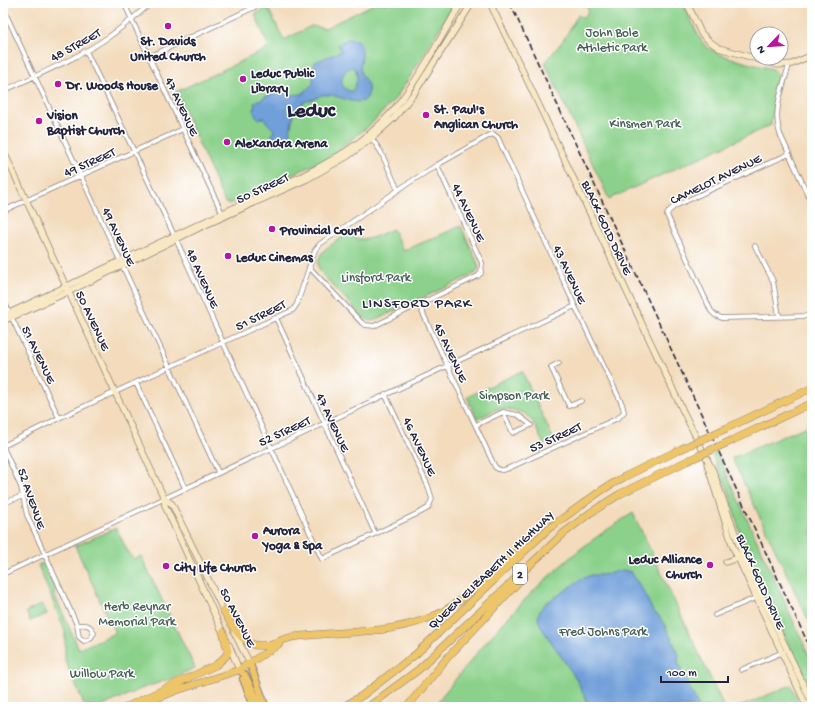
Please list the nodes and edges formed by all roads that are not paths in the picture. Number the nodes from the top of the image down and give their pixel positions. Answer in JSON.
{"nodes":[{"id":1,"x":124,"y":3,"type":"edge"},
{"id":2,"x":151,"y":3,"type":"edge"},
{"id":3,"x":261,"y":3,"type":"edge"},
{"id":4,"x":462,"y":3,"type":"edge"},
{"id":5,"x":472,"y":3,"type":"edge"},
{"id":6,"x":489,"y":3,"type":"edge"},
{"id":7,"x":687,"y":3,"type":"edge"},
{"id":8,"x":3,"y":8,"type":"edge"},
{"id":9,"x":132,"y":19,"type":"junction"},
{"id":10,"x":86,"y":50,"type":"junction"},
{"id":11,"x":812,"y":55,"type":"edge"},
{"id":12,"x":150,"y":57,"type":"junction"},
{"id":13,"x":749,"y":57,"type":"edge"},
{"id":14,"x":789,"y":65,"type":"edge"},
{"id":15,"x":789,"y":66,"type":"edge"},
{"id":16,"x":34,"y":77,"type":"junction"},
{"id":17,"x":3,"y":91,"type":"edge"},
{"id":18,"x":183,"y":129,"type":"junction"},
{"id":19,"x":371,"y":136,"type":"junction"},
{"id":20,"x":496,"y":136,"type":"joint"},
{"id":21,"x":3,"y":150,"type":"edge"},
{"id":22,"x":134,"y":152,"type":"junction"},
{"id":23,"x":789,"y":154,"type":"junction"},
{"id":24,"x":437,"y":166,"type":"junction"},
{"id":25,"x":80,"y":175,"type":"junction"},
{"id":26,"x":398,"y":190,"type":"junction"},
{"id":27,"x":26,"y":201,"type":"junction"},
{"id":28,"x":812,"y":204,"type":"edge"},
{"id":29,"x":3,"y":211,"type":"edge"},
{"id":30,"x":223,"y":215,"type":"junction"},
{"id":31,"x":174,"y":238,"type":"junction"},
{"id":32,"x":755,"y":246,"type":"dead end"},
{"id":33,"x":122,"y":262,"type":"junction"},
{"id":34,"x":309,"y":267,"type":"junction"},
{"id":35,"x":67,"y":289,"type":"junction"},
{"id":36,"x":3,"y":299,"type":"edge"},
{"id":37,"x":419,"y":305,"type":"junction"},
{"id":38,"x":575,"y":306,"type":"junction"},
{"id":39,"x":10,"y":315,"type":"junction"},
{"id":40,"x":3,"y":316,"type":"edge"},
{"id":41,"x":779,"y":316,"type":"junction"},
{"id":42,"x":812,"y":316,"type":"edge"},
{"id":43,"x":276,"y":318,"type":"junction"},
{"id":44,"x":3,"y":321,"type":"edge"},
{"id":45,"x":222,"y":343,"type":"junction"},
{"id":46,"x":559,"y":363,"type":"dead end"},
{"id":47,"x":448,"y":365,"type":"junction"},
{"id":48,"x":169,"y":368,"type":"junction"},
{"id":49,"x":136,"y":383,"type":"junction"},
{"id":50,"x":812,"y":388,"type":"edge"},
{"id":51,"x":116,"y":392,"type":"junction"},
{"id":52,"x":385,"y":394,"type":"junction"},
{"id":53,"x":581,"y":401,"type":"dead end"},
{"id":54,"x":812,"y":403,"type":"edge"},
{"id":55,"x":503,"y":412,"type":"junction"},
{"id":56,"x":60,"y":418,"type":"junction"},
{"id":57,"x":618,"y":418,"type":"joint"},
{"id":58,"x":324,"y":423,"type":"junction"},
{"id":59,"x":476,"y":425,"type":"junction"},
{"id":60,"x":3,"y":446,"type":"edge"},
{"id":61,"x":271,"y":448,"type":"junction"},
{"id":62,"x":501,"y":470,"type":"joint"},
{"id":63,"x":218,"y":472,"type":"junction"},
{"id":64,"x":185,"y":488,"type":"junction"},
{"id":65,"x":22,"y":496,"type":"junction"},
{"id":66,"x":164,"y":498,"type":"junction"},
{"id":67,"x":3,"y":503,"type":"edge"},
{"id":68,"x":548,"y":529,"type":"junction"},
{"id":69,"x":374,"y":533,"type":"junction"},
{"id":70,"x":564,"y":533,"type":"junction"},
{"id":71,"x":44,"y":555,"type":"junction"},
{"id":72,"x":741,"y":557,"type":"junction"},
{"id":73,"x":726,"y":562,"type":"dead end"},
{"id":74,"x":3,"y":574,"type":"edge"},
{"id":75,"x":216,"y":595,"type":"junction"},
{"id":76,"x":759,"y":596,"type":"junction"},
{"id":77,"x":207,"y":599,"type":"junction"},
{"id":78,"x":223,"y":610,"type":"junction"},
{"id":79,"x":715,"y":615,"type":"dead end"},
{"id":80,"x":77,"y":625,"type":"junction"},
{"id":81,"x":223,"y":632,"type":"junction"},
{"id":82,"x":324,"y":634,"type":"junction"},
{"id":83,"x":784,"y":651,"type":"junction"},
{"id":84,"x":250,"y":664,"type":"junction"},
{"id":85,"x":239,"y":670,"type":"junction"},
{"id":86,"x":741,"y":670,"type":"dead end"},
{"id":87,"x":812,"y":703,"type":"edge"},
{"id":88,"x":126,"y":707,"type":"edge"},
{"id":89,"x":135,"y":707,"type":"edge"},
{"id":90,"x":254,"y":707,"type":"edge"},
{"id":91,"x":261,"y":707,"type":"edge"},
{"id":92,"x":266,"y":707,"type":"edge"},
{"id":93,"x":344,"y":707,"type":"edge"},
{"id":94,"x":368,"y":707,"type":"edge"},
{"id":95,"x":407,"y":707,"type":"edge"},
{"id":96,"x":807,"y":707,"type":"edge"}],
"edges":[{"from":1,"to":9,"type":"street","name":"47 AVENUE"},
{"from":2,"to":9,"type":"street","name":"48 STREET"},
{"from":3,"to":12,"type":"street"},
{"from":4,"to":19,"type":"main road","name":"50 STREET"},
{"from":5,"to":19,"type":"main road","name":"50 STREET"},
{"from":6,"to":72,"type":"main road","name":"BLACK GOLD DRIVE"},
{"from":7,"to":13,"type":"main road"},
{"from":8,"to":16,"type":"street","name":"49 AVENUE"},
{"from":9,"to":10,"type":"street","name":"48 STREET"},
{"from":9,"to":12,"type":"street","name":"47 AVENUE"},
{"from":10,"to":16,"type":"street","name":"48 STREET"},
{"from":10,"to":22,"type":"street","name":"48 AVENUE"},
{"from":11,"to":14,"type":"main road"},
{"from":12,"to":18,"type":"street","name":"47 AVENUE"},
{"from":15,"to":23,"type":"street"},
{"from":16,"to":17,"type":"street","name":"48 STREET"},
{"from":16,"to":25,"type":"street","name":"49 AVENUE"},
{"from":18,"to":22,"type":"street","name":"49 STREET"},
{"from":18,"to":30,"type":"street","name":"47 AVENUE"},
{"from":19,"to":26,"type":"street"},
{"from":19,"to":30,"type":"main road","name":"50 STREET"},
{"from":20,"to":24,"type":"street","name":"51 STREET"},
{"from":20,"to":38,"type":"street","name":"43 AVENUE"},
{"from":21,"to":27,"type":"main road","name":"50 AVENUE"},
{"from":22,"to":25,"type":"street","name":"49 STREET"},
{"from":22,"to":31,"type":"street","name":"48 AVENUE"},
{"from":23,"to":28,"type":"street"},
{"from":23,"to":41,"type":"street","name":"CAMELOT AVENUE"},
{"from":24,"to":26,"type":"street","name":"51 STREET"},
{"from":24,"to":37,"type":"street","name":"44 AVENUE"},
{"from":25,"to":27,"type":"street","name":"49 STREET"},
{"from":25,"to":33,"type":"street","name":"49 AVENUE"},
{"from":26,"to":34,"type":"street","name":"51 STREET"},
{"from":27,"to":29,"type":"street","name":"49 STREET"},
{"from":27,"to":35,"type":"main road","name":"50 AVENUE"},
{"from":30,"to":31,"type":"main road","name":"50 STREET"},
{"from":31,"to":33,"type":"main road","name":"50 STREET"},
{"from":31,"to":45,"type":"street","name":"48 AVENUE"},
{"from":32,"to":41,"type":"street"},
{"from":33,"to":35,"type":"main road","name":"50 STREET"},
{"from":33,"to":48,"type":"street","name":"49 AVENUE"},
{"from":34,"to":37,"type":"street"},
{"from":34,"to":43,"type":"street","name":"51 STREET"},
{"from":35,"to":39,"type":"main road","name":"50 STREET"},
{"from":35,"to":51,"type":"main road","name":"50 AVENUE"},
{"from":36,"to":39,"type":"street","name":"51 AVENUE"},
{"from":37,"to":47,"type":"street","name":"45 AVENUE"},
{"from":38,"to":47,"type":"street","name":"52 STREET"},
{"from":38,"to":57,"type":"street","name":"43 AVENUE"},
{"from":39,"to":40,"type":"main road","name":"50 STREET"},
{"from":39,"to":44,"type":"main road","name":"50 STREET"},
{"from":39,"to":56,"type":"street","name":"51 AVENUE"},
{"from":41,"to":42,"type":"street","name":"CAMELOT AVENUE"},
{"from":43,"to":45,"type":"street","name":"51 STREET"},
{"from":43,"to":58,"type":"street","name":"47 AVENUE"},
{"from":45,"to":48,"type":"street","name":"51 STREET"},
{"from":45,"to":61,"type":"street","name":"48 AVENUE"},
{"from":46,"to":53,"type":"street"},
{"from":47,"to":52,"type":"street","name":"52 STREET"},
{"from":47,"to":59,"type":"street","name":"45 AVENUE"},
{"from":48,"to":49,"type":"street","name":"51 STREET"},
{"from":48,"to":63,"type":"street","name":"49 AVENUE"},
{"from":49,"to":51,"type":"street","name":"51 STREET"},
{"from":49,"to":64,"type":"street"},
{"from":50,"to":68,"type":"highway","name":"QUEEN ELIZABETH II HIGHWAY","number":"2","bridge":true},
{"from":51,"to":56,"type":"street","name":"51 STREET"},
{"from":51,"to":66,"type":"main road","name":"50 AVENUE"},
{"from":52,"to":58,"type":"street","name":"52 STREET"},
{"from":52,"to":69,"type":"street","name":"46 AVENUE"},
{"from":54,"to":70,"type":"highway","name":"QUEEN ELIZABETH II HIGHWAY","number":"2","bridge":true},
{"from":55,"to":55,"type":"street"},
{"from":55,"to":59,"type":"street"},
{"from":56,"to":60,"type":"street","name":"51 STREET"},
{"from":57,"to":62,"type":"street","name":"53 STREET"},
{"from":58,"to":61,"type":"street","name":"52 STREET"},
{"from":58,"to":69,"type":"street","name":"47 AVENUE"},
{"from":59,"to":62,"type":"street","name":"45 AVENUE"},
{"from":60,"to":65,"type":"street","name":"52 AVENUE"},
{"from":61,"to":63,"type":"street","name":"52 STREET"},
{"from":61,"to":69,"type":"street","name":"48 AVENUE"},
{"from":63,"to":64,"type":"street","name":"52 STREET"},
{"from":64,"to":66,"type":"street","name":"52 STREET"},
{"from":65,"to":67,"type":"street"},
{"from":65,"to":71,"type":"street","name":"52 AVENUE"},
{"from":66,"to":71,"type":"street","name":"52 STREET"},
{"from":66,"to":75,"type":"main road","name":"50 AVENUE"},
{"from":66,"to":77,"type":"main road","name":"50 AVENUE"},
{"from":68,"to":82,"type":"highway"},
{"from":68,"to":93,"type":"highway","name":"QUEEN ELIZABETH II HIGHWAY","number":"2"},
{"from":70,"to":94,"type":"highway","name":"QUEEN ELIZABETH II HIGHWAY","number":"2"},
{"from":70,"to":95,"type":"highway"},
{"from":71,"to":74,"type":"street","name":"52 STREET"},
{"from":71,"to":80,"type":"street","name":"52 AVENUE"},
{"from":72,"to":73,"type":"main road"},
{"from":72,"to":76,"type":"main road","name":"BLACK GOLD DRIVE"},
{"from":75,"to":77,"type":"main road"},
{"from":75,"to":78,"type":"main road","name":"50 AVENUE"},
{"from":76,"to":79,"type":"street"},
{"from":76,"to":83,"type":"main road","name":"BLACK GOLD DRIVE"},
{"from":77,"to":81,"type":"main road","name":"50 AVENUE"},
{"from":78,"to":82,"type":"highway"},
{"from":78,"to":84,"type":"main road","name":"50 AVENUE"},
{"from":80,"to":80,"type":"street"},
{"from":81,"to":85,"type":"main road","name":"50 AVENUE"},
{"from":81,"to":88,"type":"highway"},
{"from":82,"to":84,"type":"highway"},
{"from":83,"to":86,"type":"street"},
{"from":83,"to":87,"type":"main road","name":"BLACK GOLD DRIVE"},
{"from":83,"to":96,"type":"main road","name":"BLACK GOLD DRIVE"},
{"from":84,"to":85,"type":"highway"},
{"from":84,"to":92,"type":"main road","name":"50 AVENUE"},
{"from":85,"to":89,"type":"highway"},
{"from":85,"to":90,"type":"main road","name":"50 AVENUE"},
{"from":85,"to":91,"type":"main road"}]}
